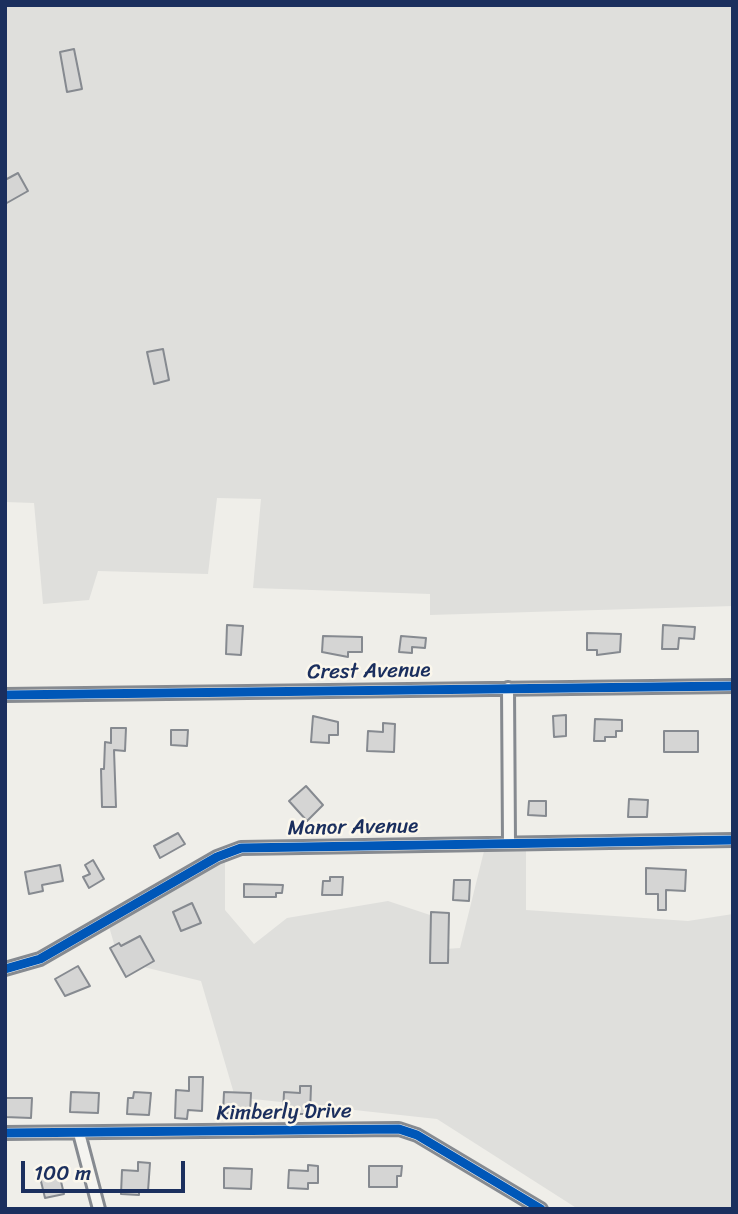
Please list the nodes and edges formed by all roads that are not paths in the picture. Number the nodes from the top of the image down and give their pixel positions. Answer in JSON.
{"nodes":[{"id":1,"x":733,"y":686,"type":"edge"},
{"id":2,"x":508,"y":688,"type":"junction"},
{"id":3,"x":5,"y":695,"type":"edge"},
{"id":4,"x":733,"y":840,"type":"edge"},
{"id":5,"x":509,"y":843,"type":"junction"},
{"id":6,"x":5,"y":969,"type":"edge"},
{"id":7,"x":5,"y":1133,"type":"edge"},
{"id":8,"x":79,"y":1133,"type":"junction"},
{"id":9,"x":99,"y":1209,"type":"edge"},
{"id":10,"x":541,"y":1209,"type":"edge"}],
"edges":[{"from":1,"to":2,"type":"street","name":"Crest Avenue"},
{"from":2,"to":3,"type":"street","name":"Crest Avenue"},
{"from":2,"to":5,"type":"street"},
{"from":4,"to":5,"type":"street","name":"Manor Avenue"},
{"from":5,"to":6,"type":"street","name":"Manor Avenue"},
{"from":7,"to":8,"type":"street","name":"Kimberly Drive"},
{"from":8,"to":9,"type":"street"},
{"from":8,"to":10,"type":"street","name":"Kimberly Drive"}]}
